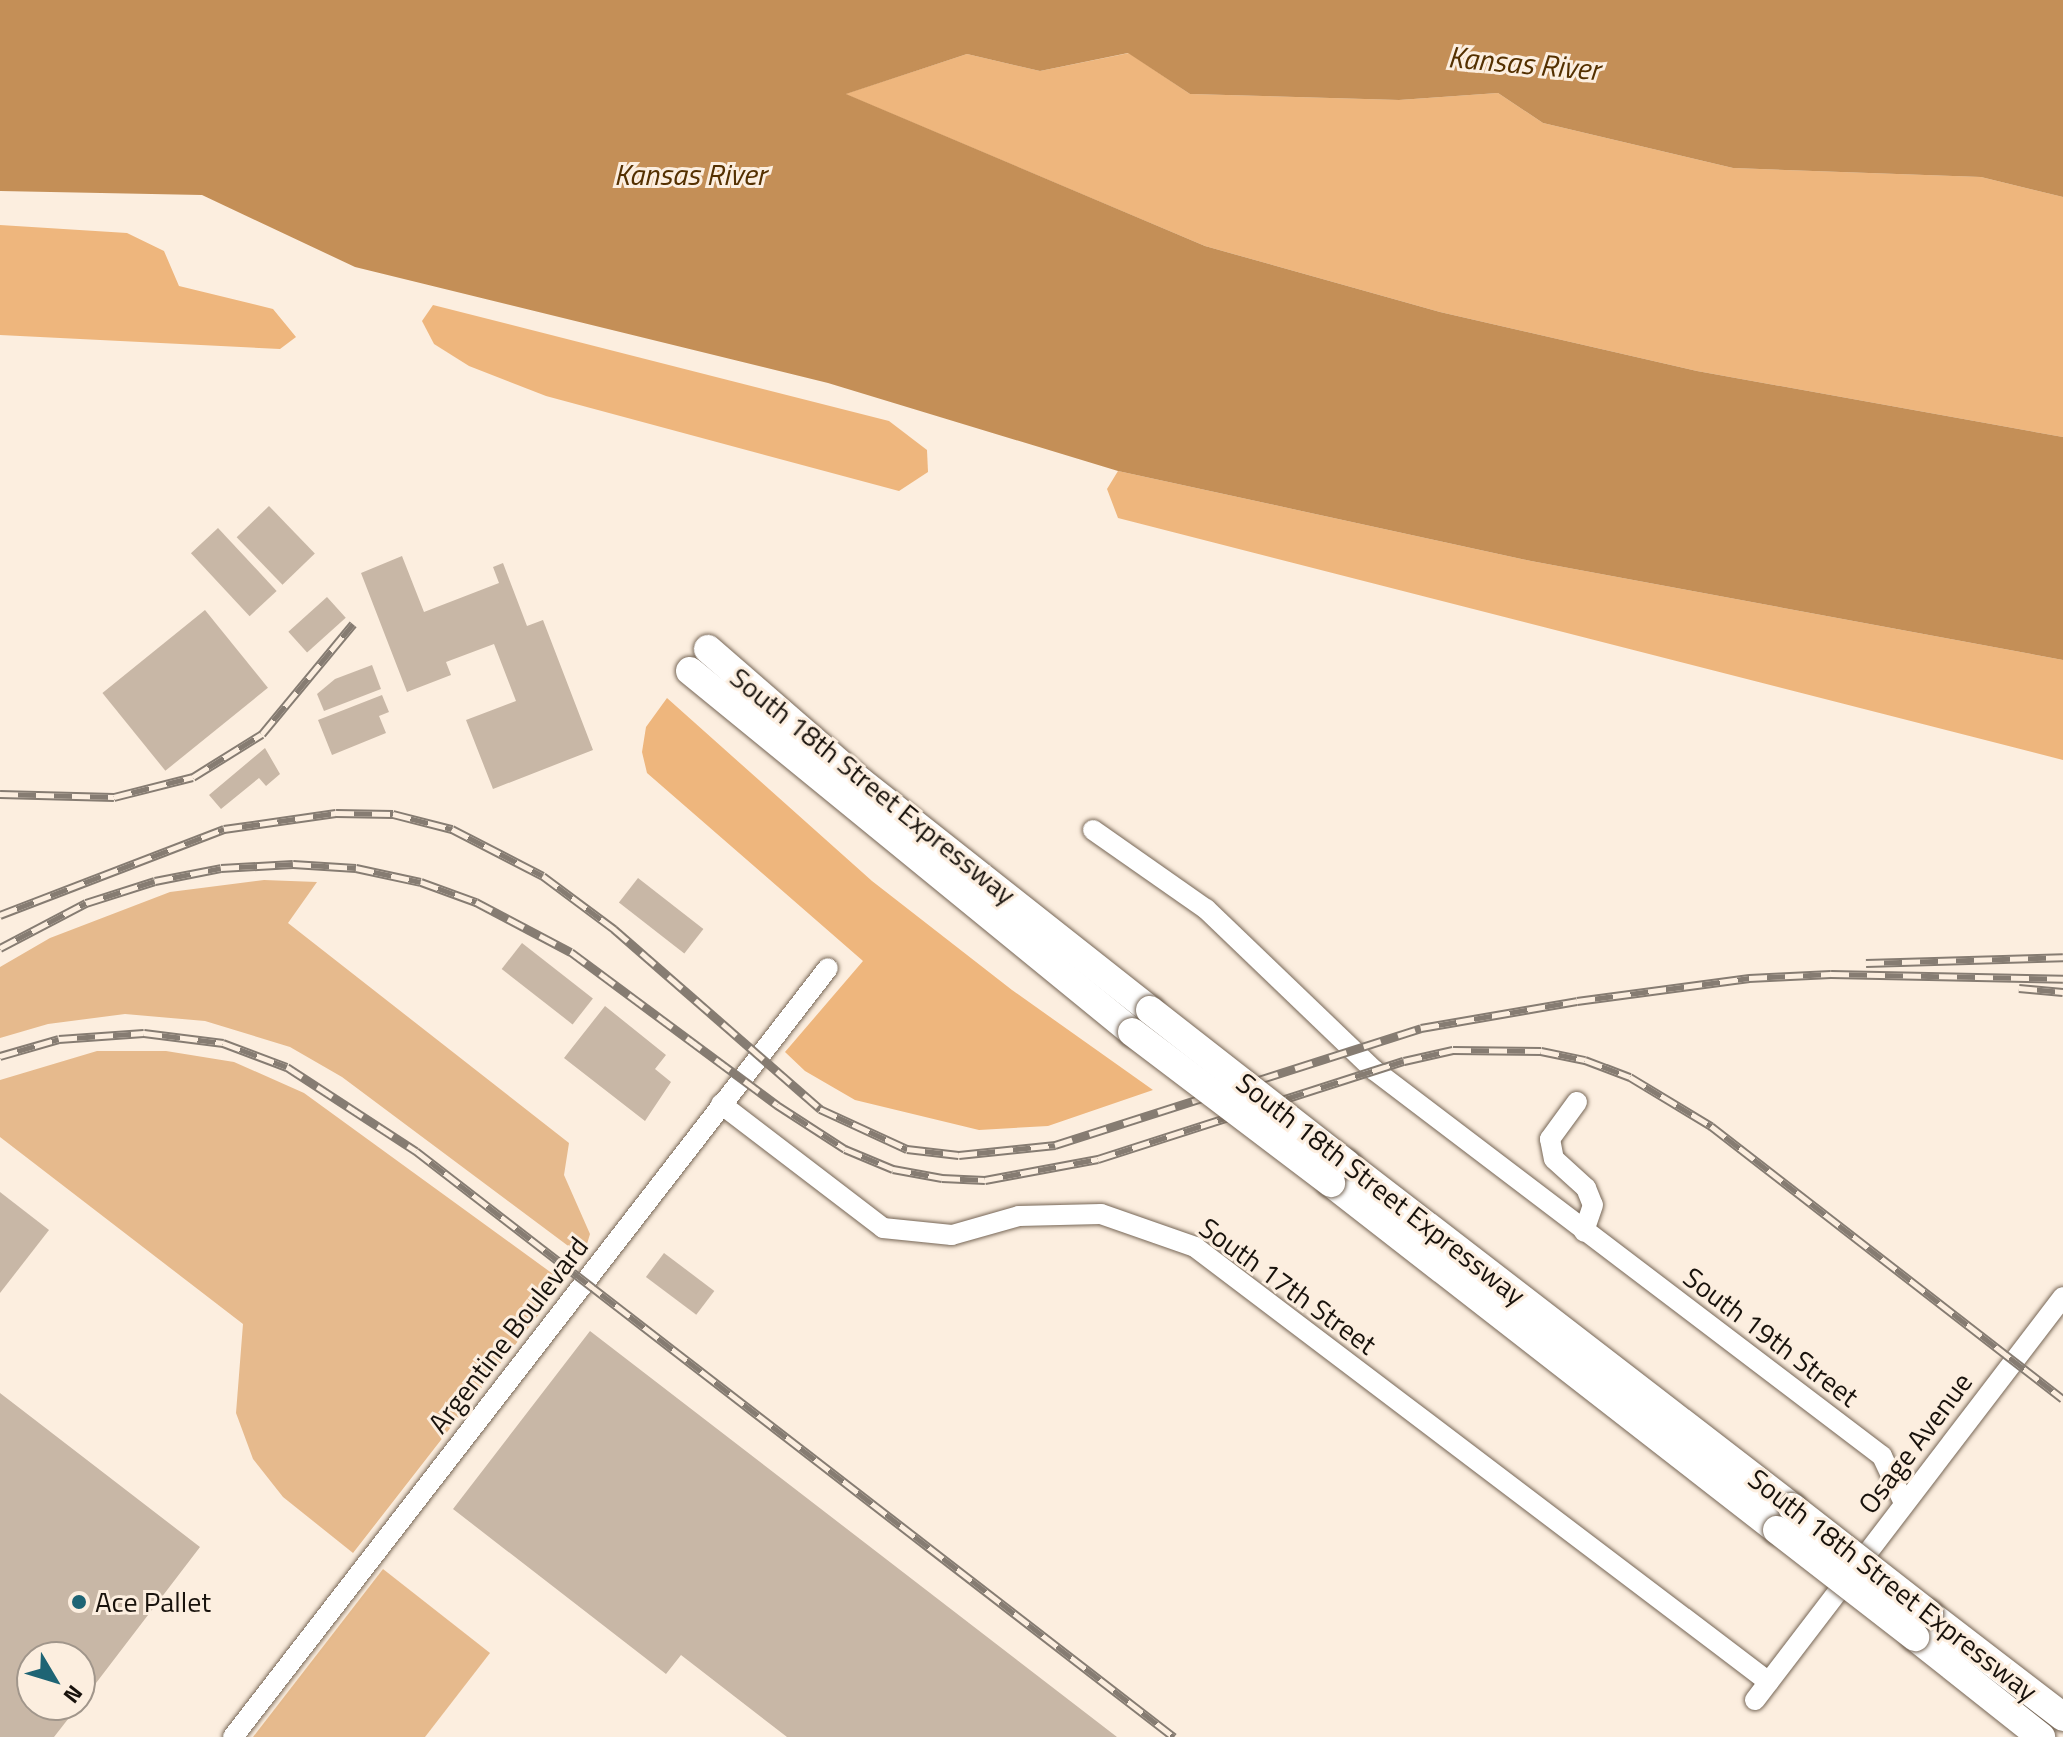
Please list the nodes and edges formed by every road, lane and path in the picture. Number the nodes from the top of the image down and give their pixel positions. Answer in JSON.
{"nodes":[{"id":1,"x":1093,"y":830,"type":"dead end"},
{"id":2,"x":828,"y":968,"type":"dead end"},
{"id":3,"x":1577,"y":1102,"type":"dead end"},
{"id":4,"x":721,"y":1104,"type":"junction"},
{"id":5,"x":1339,"y":1174,"type":"junction"},
{"id":6,"x":1584,"y":1231,"type":"junction"},
{"id":7,"x":2063,"y":1297,"type":"edge"},
{"id":8,"x":1904,"y":1503,"type":"junction"},
{"id":9,"x":1922,"y":1625,"type":"junction"},
{"id":10,"x":1769,"y":1682,"type":"junction"},
{"id":11,"x":1755,"y":1700,"type":"dead end"},
{"id":12,"x":1995,"y":1701,"type":"junction"},
{"id":13,"x":2056,"y":1709,"type":"edge"},
{"id":14,"x":233,"y":1737,"type":"edge"},
{"id":15,"x":2024,"y":1737,"type":"edge"},
{"id":16,"x":2041,"y":1737,"type":"edge"}],
"edges":[{"from":1,"to":6,"type":"street","name":"South 19th Street"},
{"from":2,"to":4,"type":"street","name":"Argentine Boulevard"},
{"from":3,"to":6,"type":"street"},
{"from":4,"to":10,"type":"street","name":"South 17th Street"},
{"from":4,"to":14,"type":"street","name":"Argentine Boulevard"},
{"from":5,"to":5,"type":"highway","name":"South 18th Street Expressway","bridge":true},
{"from":5,"to":9,"type":"highway","name":"South 18th Street Expressway","bridge":true},
{"from":6,"to":8,"type":"street","name":"South 19th Street"},
{"from":7,"to":8,"type":"street","name":"Osage Avenue"},
{"from":8,"to":10,"type":"street","name":"Osage Avenue"},
{"from":9,"to":12,"type":"highway","name":"South 18th Street Expressway"},
{"from":9,"to":13,"type":"highway","name":"South 18th Street Expressway"},
{"from":10,"to":11,"type":"street","name":"Osage Avenue"},
{"from":12,"to":15,"type":"highway"},
{"from":12,"to":16,"type":"highway","name":"South 18th Street Expressway"}]}
